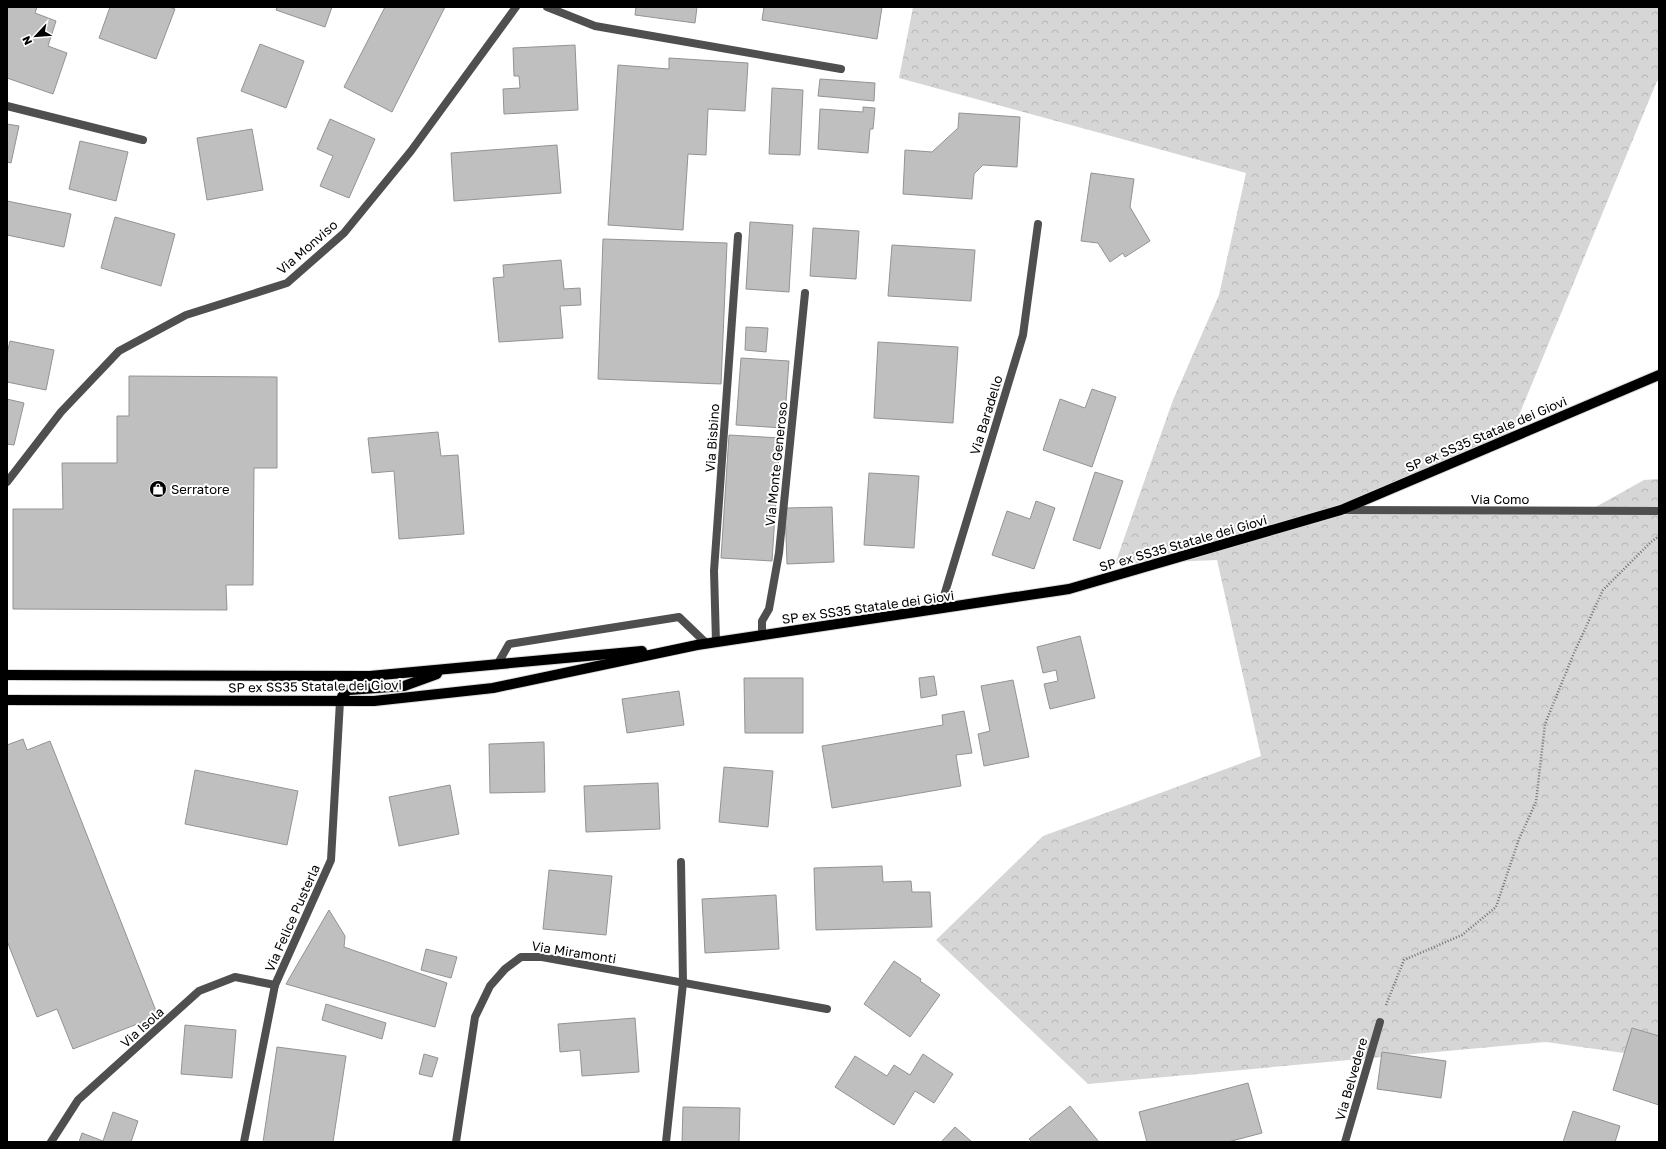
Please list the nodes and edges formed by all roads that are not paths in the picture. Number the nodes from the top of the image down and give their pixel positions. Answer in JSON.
{"nodes":[{"id":1,"x":516,"y":7,"type":"edge"},
{"id":2,"x":546,"y":7,"type":"edge"},
{"id":3,"x":841,"y":69,"type":"dead end"},
{"id":4,"x":7,"y":106,"type":"edge"},
{"id":5,"x":143,"y":140,"type":"dead end"},
{"id":6,"x":1038,"y":224,"type":"dead end"},
{"id":7,"x":738,"y":236,"type":"dead end"},
{"id":8,"x":805,"y":293,"type":"dead end"},
{"id":9,"x":1659,"y":375,"type":"edge"},
{"id":10,"x":7,"y":482,"type":"edge"},
{"id":11,"x":1341,"y":510,"type":"junction"},
{"id":12,"x":1659,"y":511,"type":"edge"},
{"id":13,"x":940,"y":609,"type":"junction"},
{"id":14,"x":762,"y":635,"type":"junction"},
{"id":15,"x":712,"y":643,"type":"junction"},
{"id":16,"x":690,"y":646,"type":"junction"},
{"id":17,"x":498,"y":665,"type":"junction"},
{"id":18,"x":452,"y":669,"type":"junction"},
{"id":19,"x":7,"y":675,"type":"edge"},
{"id":20,"x":7,"y":700,"type":"edge"},
{"id":21,"x":340,"y":701,"type":"junction"},
{"id":22,"x":681,"y":862,"type":"dead end"},
{"id":23,"x":683,"y":983,"type":"junction"},
{"id":24,"x":275,"y":985,"type":"junction"},
{"id":25,"x":827,"y":1009,"type":"dead end"},
{"id":26,"x":1380,"y":1022,"type":"road end"},
{"id":27,"x":51,"y":1142,"type":"edge"},
{"id":28,"x":244,"y":1142,"type":"edge"},
{"id":29,"x":456,"y":1142,"type":"edge"},
{"id":30,"x":666,"y":1142,"type":"edge"},
{"id":31,"x":1345,"y":1142,"type":"edge"}],
"edges":[{"from":1,"to":10,"type":"street","name":"Via Monviso"},
{"from":2,"to":3,"type":"street"},
{"from":4,"to":5,"type":"street"},
{"from":6,"to":13,"type":"street","name":"Via Baradello"},
{"from":7,"to":15,"type":"street","name":"Via Bisbino"},
{"from":8,"to":14,"type":"street","name":"Via Monte Generoso"},
{"from":9,"to":11,"type":"main road","name":"SP ex SS35 Statale dei Giovi"},
{"from":11,"to":12,"type":"street","name":"Via Como"},
{"from":11,"to":13,"type":"main road","name":"SP ex SS35 Statale dei Giovi"},
{"from":13,"to":14,"type":"main road","name":"SP ex SS35 Statale dei Giovi"},
{"from":14,"to":15,"type":"main road","name":"SP ex SS35 Statale dei Giovi"},
{"from":15,"to":16,"type":"main road","name":"SP ex SS35 Statale dei Giovi"},
{"from":15,"to":17,"type":"street"},
{"from":16,"to":17,"type":"main road","name":"SP ex SS35 Statale dei Giovi"},
{"from":16,"to":21,"type":"main road","name":"SP ex SS35 Statale dei Giovi"},
{"from":17,"to":18,"type":"main road","name":"SP ex SS35 Statale dei Giovi"},
{"from":18,"to":19,"type":"main road","name":"SP ex SS35 Statale dei Giovi"},
{"from":18,"to":21,"type":"main road"},
{"from":20,"to":21,"type":"main road","name":"SP ex SS35 Statale dei Giovi"},
{"from":21,"to":24,"type":"street","name":"Via Felice Pusterla"},
{"from":22,"to":23,"type":"street"},
{"from":23,"to":25,"type":"street","name":"Via Miramonti"},
{"from":23,"to":29,"type":"street","name":"Via Miramonti"},
{"from":23,"to":30,"type":"street"},
{"from":24,"to":27,"type":"street","name":"Via Isola"},
{"from":24,"to":28,"type":"street","name":"Via Felice Pusterla"},
{"from":26,"to":31,"type":"street","name":"Via Belvedere"}]}
